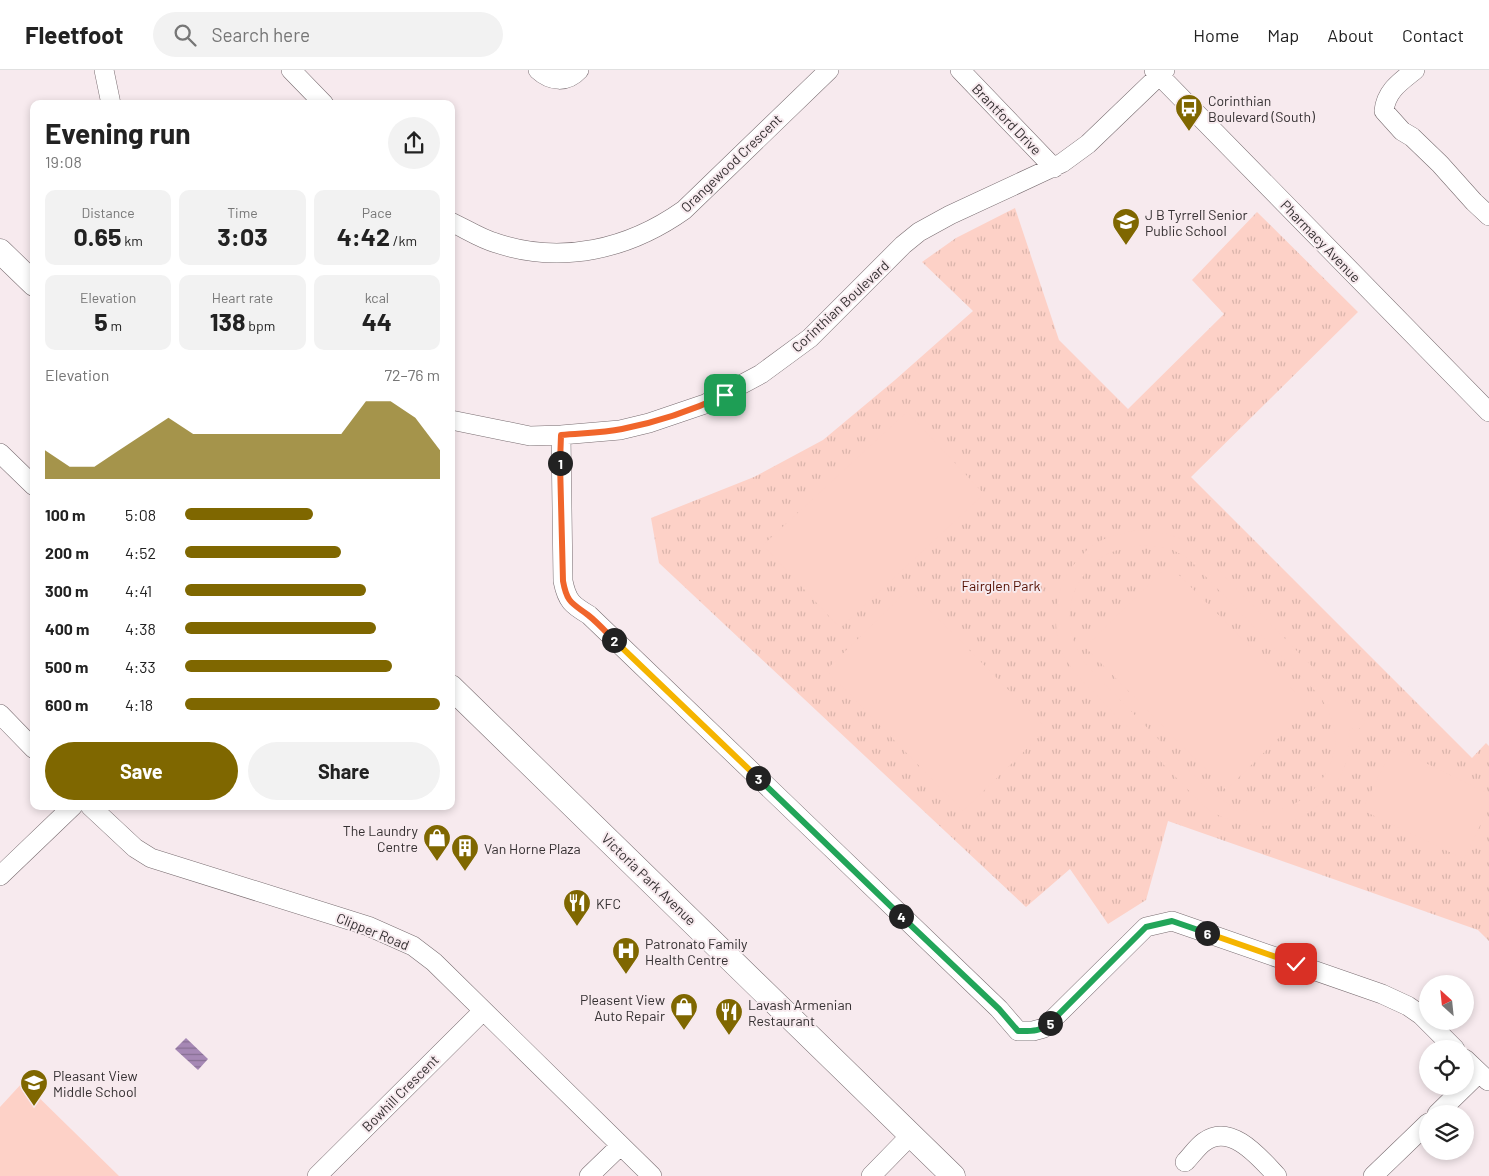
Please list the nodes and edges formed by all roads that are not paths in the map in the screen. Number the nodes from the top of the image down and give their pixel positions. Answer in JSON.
{"nodes":[{"id":1,"x":104,"y":70,"type":"edge"},
{"id":2,"x":291,"y":70,"type":"edge"},
{"id":3,"x":538,"y":70,"type":"edge"},
{"id":4,"x":579,"y":70,"type":"edge"},
{"id":5,"x":829,"y":70,"type":"edge"},
{"id":6,"x":960,"y":70,"type":"edge"},
{"id":7,"x":1415,"y":70,"type":"edge"},
{"id":8,"x":1159,"y":72,"type":"edge"},
{"id":9,"x":110,"y":100,"type":"edge"},
{"id":10,"x":320,"y":100,"type":"edge"},
{"id":11,"x":1054,"y":168,"type":"junction"},
{"id":12,"x":1489,"y":216,"type":"edge"},
{"id":13,"x":455,"y":224,"type":"edge"},
{"id":14,"x":0,"y":251,"type":"edge"},
{"id":15,"x":30,"y":280,"type":"edge"},
{"id":16,"x":1489,"y":412,"type":"edge"},
{"id":17,"x":455,"y":421,"type":"edge"},
{"id":18,"x":561,"y":435,"type":"junction"},
{"id":19,"x":0,"y":453,"type":"edge"},
{"id":20,"x":30,"y":482,"type":"edge"},
{"id":21,"x":455,"y":691,"type":"edge"},
{"id":22,"x":0,"y":714,"type":"edge"},
{"id":23,"x":30,"y":744,"type":"edge"},
{"id":24,"x":69,"y":810,"type":"edge"},
{"id":25,"x":94,"y":810,"type":"edge"},
{"id":26,"x":0,"y":876,"type":"edge"},
{"id":27,"x":483,"y":1011,"type":"junction"},
{"id":28,"x":1446,"y":1040,"type":"edge"},
{"id":29,"x":1474,"y":1068,"type":"edge"},
{"id":30,"x":1484,"y":1077,"type":"edge"},
{"id":31,"x":1448,"y":1105,"type":"edge"},
{"id":32,"x":1419,"y":1132,"type":"edge"},
{"id":33,"x":911,"y":1135,"type":"junction"},
{"id":34,"x":620,"y":1146,"type":"junction"},
{"id":35,"x":1185,"y":1162,"type":"dead end"},
{"id":36,"x":317,"y":1176,"type":"edge"},
{"id":37,"x":588,"y":1176,"type":"edge"},
{"id":38,"x":652,"y":1176,"type":"edge"},
{"id":39,"x":871,"y":1176,"type":"edge"},
{"id":40,"x":953,"y":1176,"type":"edge"},
{"id":41,"x":1277,"y":1176,"type":"edge"},
{"id":42,"x":1373,"y":1176,"type":"edge"}],
"edges":[{"from":1,"to":9,"type":"street"},
{"from":2,"to":10,"type":"street"},
{"from":3,"to":4,"type":"street"},
{"from":5,"to":13,"type":"street","name":"Orangewood Crescent"},
{"from":6,"to":11,"type":"street","name":"Brantford Drive"},
{"from":7,"to":12,"type":"street"},
{"from":8,"to":11,"type":"street","name":"Corinthian Boulevard"},
{"from":8,"to":16,"type":"street","name":"Pharmacy Avenue"},
{"from":11,"to":18,"type":"street","name":"Corinthian Boulevard"},
{"from":14,"to":15,"type":"main road"},
{"from":17,"to":18,"type":"street","name":"Corinthian Boulevard"},
{"from":18,"to":28,"type":"street"},
{"from":19,"to":20,"type":"street"},
{"from":21,"to":33,"type":"main road","name":"Victoria Park Avenue"},
{"from":22,"to":23,"type":"street"},
{"from":24,"to":26,"type":"street"},
{"from":25,"to":27,"type":"street","name":"Clipper Road"},
{"from":27,"to":34,"type":"street","name":"Clipper Road"},
{"from":27,"to":36,"type":"street","name":"Bowhill Crescent"},
{"from":29,"to":30,"type":"street"},
{"from":30,"to":31,"type":"street"},
{"from":32,"to":42,"type":"street"},
{"from":33,"to":39,"type":"street"},
{"from":33,"to":40,"type":"main road","name":"Victoria Park Avenue"},
{"from":34,"to":37,"type":"street"},
{"from":34,"to":38,"type":"street","name":"Clipper Road"},
{"from":35,"to":41,"type":"street"}]}
